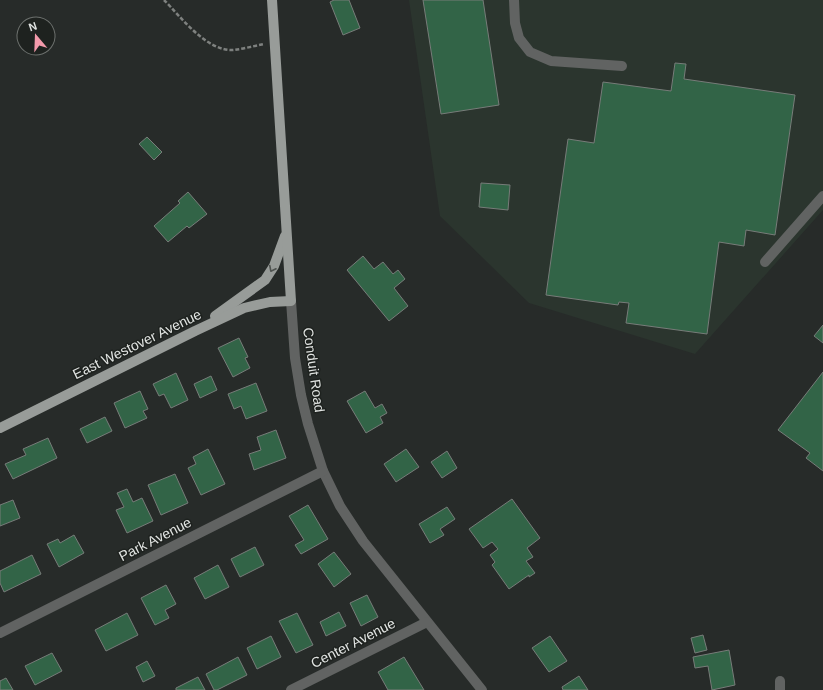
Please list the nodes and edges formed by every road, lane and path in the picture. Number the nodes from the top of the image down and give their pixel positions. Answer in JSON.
{"nodes":[{"id":1,"x":164,"y":0,"type":"edge"},
{"id":2,"x":272,"y":0,"type":"edge"},
{"id":3,"x":514,"y":0,"type":"edge"},
{"id":4,"x":274,"y":42,"type":"junction"},
{"id":5,"x":622,"y":66,"type":"dead end"},
{"id":6,"x":823,"y":196,"type":"edge"},
{"id":7,"x":287,"y":233,"type":"junction"},
{"id":8,"x":765,"y":262,"type":"dead end"},
{"id":9,"x":291,"y":302,"type":"junction"},
{"id":10,"x":195,"y":331,"type":"junction"},
{"id":11,"x":0,"y":428,"type":"edge"},
{"id":12,"x":323,"y":471,"type":"junction"},
{"id":13,"x":427,"y":622,"type":"junction"},
{"id":14,"x":0,"y":633,"type":"edge"},
{"id":15,"x":291,"y":690,"type":"edge"},
{"id":16,"x":482,"y":690,"type":"edge"}],
"edges":[{"from":1,"to":4,"type":"path"},
{"from":2,"to":4,"type":"main road","name":"Conduit Road"},
{"from":3,"to":5,"type":"street"},
{"from":4,"to":7,"type":"main road","name":"Conduit Road"},
{"from":6,"to":8,"type":"street"},
{"from":7,"to":9,"type":"main road","name":"Conduit Road"},
{"from":7,"to":10,"type":"main road","one_way":true},
{"from":9,"to":10,"type":"main road","name":"East Westover Avenue"},
{"from":9,"to":12,"type":"street","name":"Conduit Road"},
{"from":10,"to":11,"type":"main road","name":"East Westover Avenue"},
{"from":12,"to":13,"type":"street","name":"Conduit Road"},
{"from":12,"to":14,"type":"street","name":"Park Avenue"},
{"from":13,"to":15,"type":"street","name":"Center Avenue"},
{"from":13,"to":16,"type":"street","name":"Conduit Road"}]}
